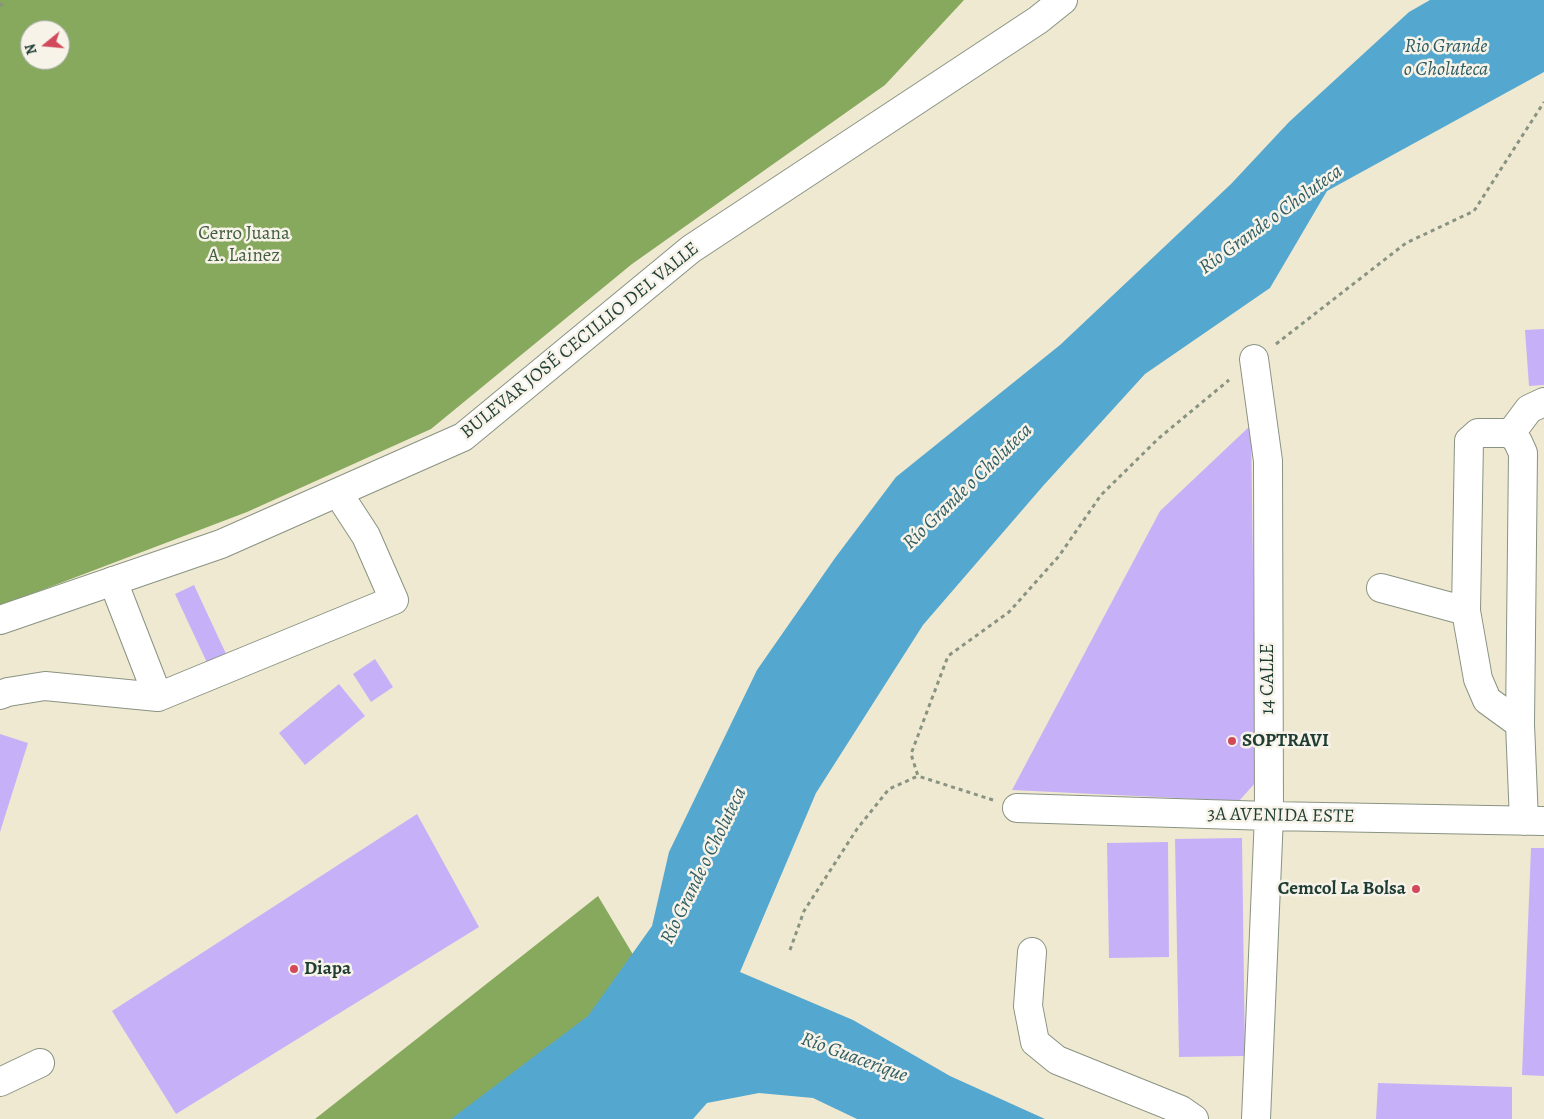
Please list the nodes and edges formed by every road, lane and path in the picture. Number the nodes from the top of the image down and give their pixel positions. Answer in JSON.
{"nodes":[{"id":1,"x":5,"y":0,"type":"edge"},
{"id":2,"x":1063,"y":0,"type":"edge"},
{"id":3,"x":0,"y":6,"type":"edge"},
{"id":4,"x":1045,"y":10,"type":"edge"},
{"id":5,"x":1544,"y":102,"type":"edge"},
{"id":6,"x":1254,"y":359,"type":"junction"},
{"id":7,"x":1544,"y":402,"type":"edge"},
{"id":8,"x":1511,"y":433,"type":"junction"},
{"id":9,"x":338,"y":493,"type":"junction"},
{"id":10,"x":113,"y":581,"type":"junction"},
{"id":11,"x":1381,"y":588,"type":"dead end"},
{"id":12,"x":1466,"y":611,"type":"junction"},
{"id":13,"x":0,"y":620,"type":"edge"},
{"id":14,"x":0,"y":695,"type":"edge"},
{"id":15,"x":158,"y":697,"type":"junction"},
{"id":16,"x":1520,"y":724,"type":"junction"},
{"id":17,"x":918,"y":776,"type":"junction"},
{"id":18,"x":1018,"y":808,"type":"joint"},
{"id":19,"x":1269,"y":816,"type":"junction"},
{"id":20,"x":1534,"y":821,"type":"edge"},
{"id":21,"x":790,"y":950,"type":"dead end"},
{"id":22,"x":1032,"y":952,"type":"dead end"},
{"id":23,"x":40,"y":1063,"type":"dead end"},
{"id":24,"x":0,"y":1082,"type":"edge"},
{"id":25,"x":1194,"y":1119,"type":"edge"},
{"id":26,"x":1256,"y":1119,"type":"edge"}],
"edges":[{"from":1,"to":3,"type":"path"},
{"from":2,"to":4,"type":"main road","name":"BULEVAR JOSÉ CECILLIO DEL VALLE"},
{"from":4,"to":9,"type":"main road","name":"BULEVAR JOSÉ CECILLIO DEL VALLE"},
{"from":5,"to":6,"type":"path"},
{"from":6,"to":17,"type":"path"},
{"from":6,"to":19,"type":"main road","name":"14 CALLE"},
{"from":7,"to":8,"type":"main road"},
{"from":8,"to":12,"type":"main road"},
{"from":8,"to":16,"type":"main road"},
{"from":9,"to":10,"type":"main road","name":"BULEVAR JOSÉ CECILLIO DEL VALLE"},
{"from":9,"to":15,"type":"main road"},
{"from":10,"to":13,"type":"main road","name":"BULEVAR JOSÉ CECILLIO DEL VALLE"},
{"from":10,"to":15,"type":"main road"},
{"from":11,"to":12,"type":"main road"},
{"from":12,"to":16,"type":"main road"},
{"from":14,"to":15,"type":"main road"},
{"from":16,"to":20,"type":"main road"},
{"from":17,"to":18,"type":"path"},
{"from":17,"to":21,"type":"path"},
{"from":18,"to":19,"type":"main road","name":"3A AVENIDA ESTE"},
{"from":19,"to":20,"type":"main road","name":"3A AVENIDA ESTE"},
{"from":19,"to":26,"type":"main road","name":"14 CALLE"},
{"from":22,"to":25,"type":"main road"},
{"from":23,"to":24,"type":"main road"}]}
